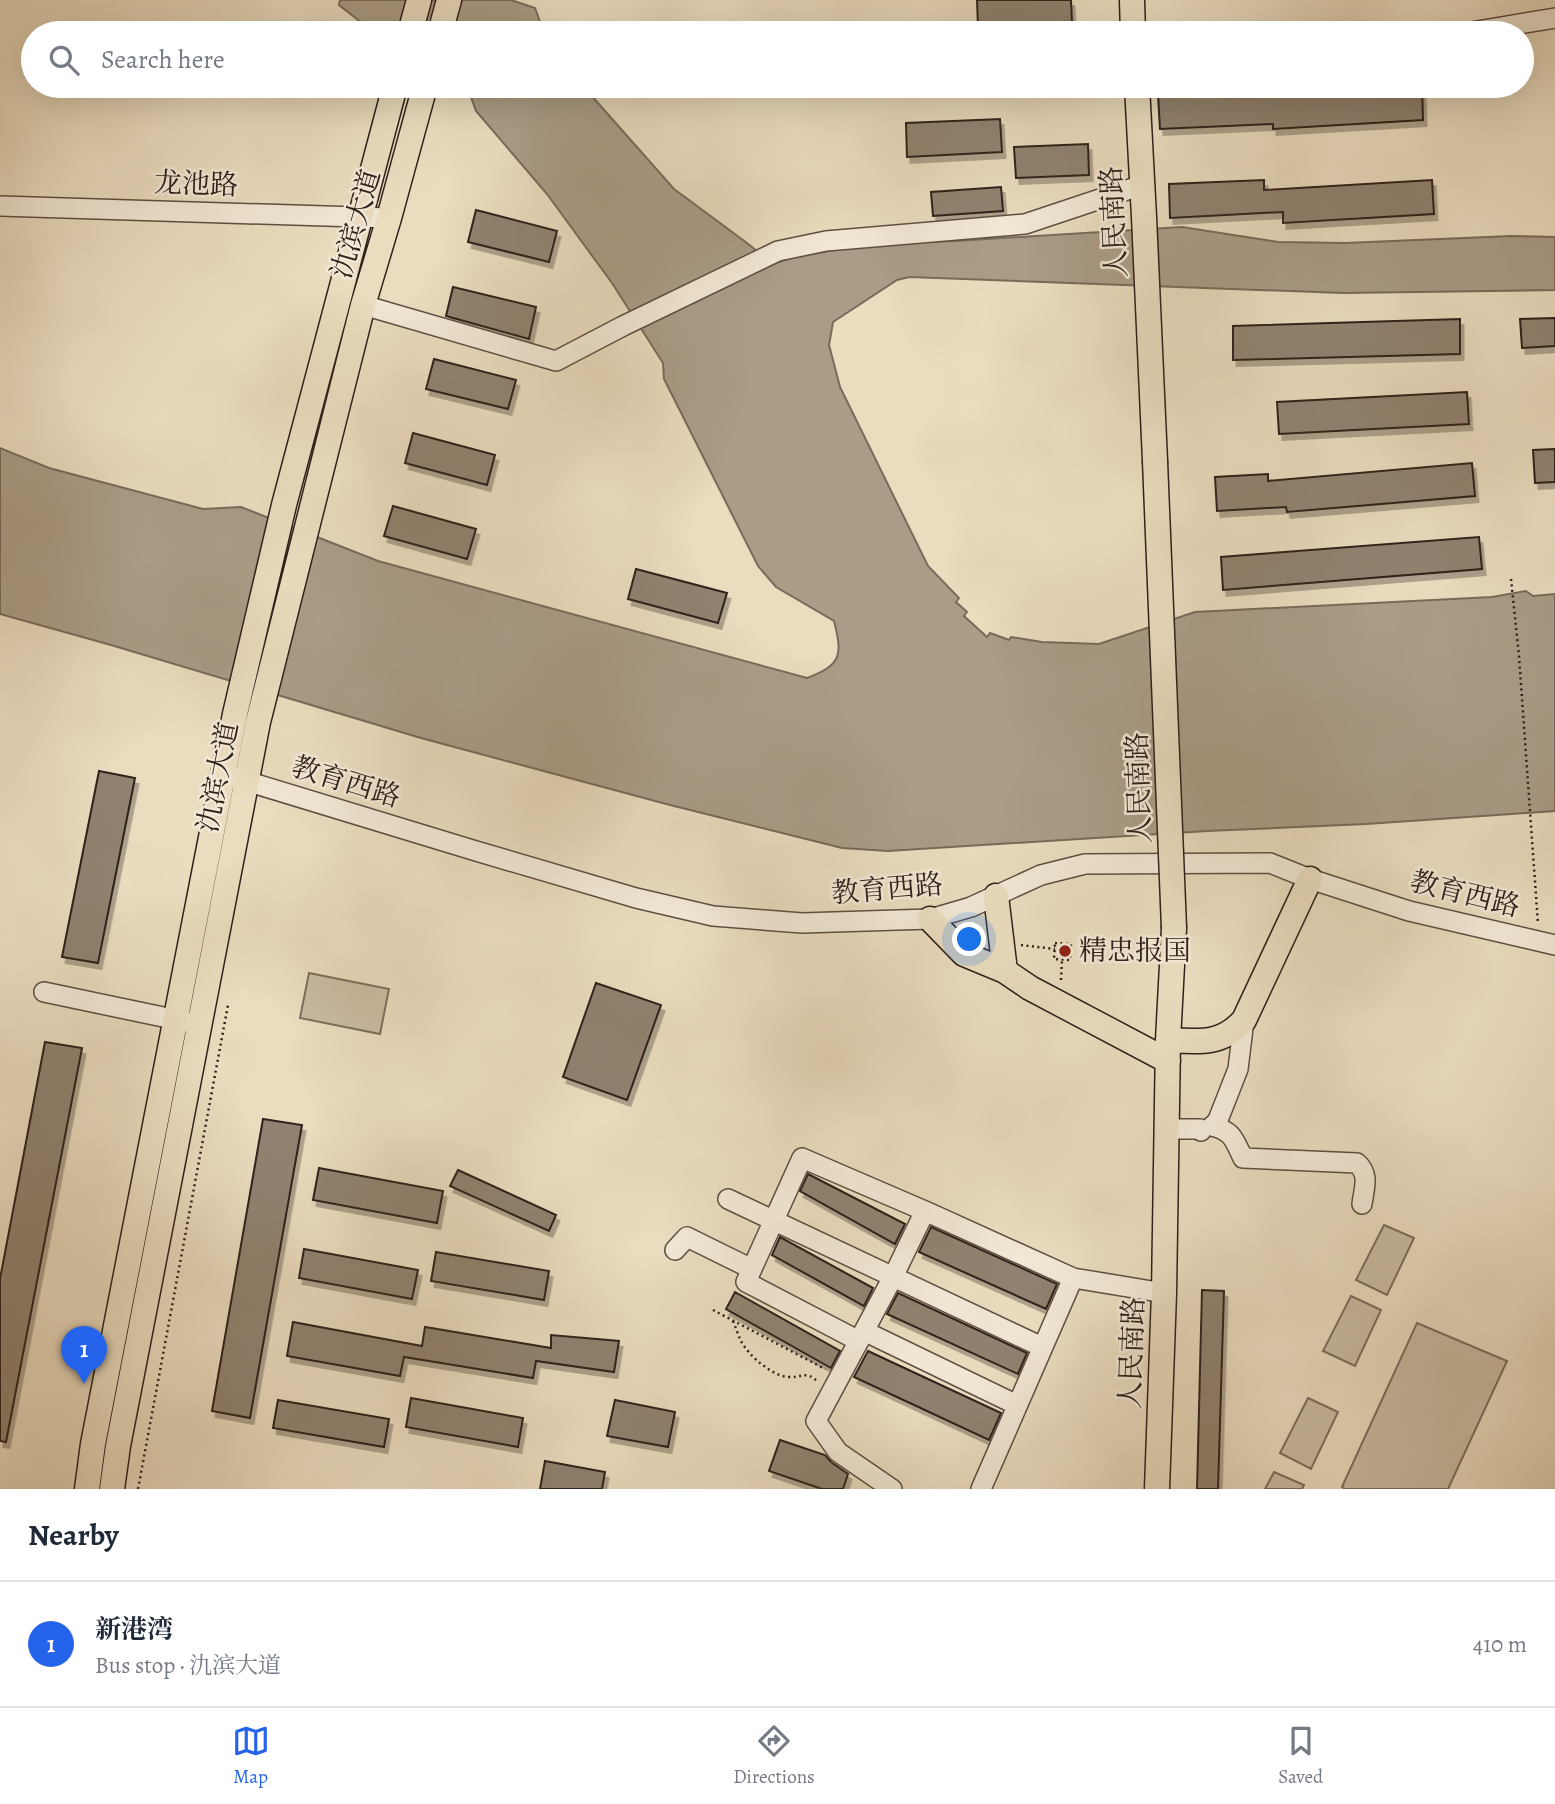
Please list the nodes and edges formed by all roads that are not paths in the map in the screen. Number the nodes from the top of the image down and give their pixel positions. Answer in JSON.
{"nodes":[{"id":1,"x":419,"y":0,"type":"edge"},
{"id":2,"x":449,"y":0,"type":"edge"},
{"id":3,"x":1132,"y":0,"type":"edge"},
{"id":4,"x":1555,"y":18,"type":"edge"},
{"id":5,"x":413,"y":21,"type":"edge"},
{"id":6,"x":443,"y":21,"type":"edge"},
{"id":7,"x":1133,"y":21,"type":"edge"},
{"id":8,"x":1534,"y":22,"type":"edge"},
{"id":9,"x":392,"y":98,"type":"edge"},
{"id":10,"x":422,"y":98,"type":"edge"},
{"id":11,"x":1138,"y":98,"type":"edge"},
{"id":12,"x":1142,"y":184,"type":"junction"},
{"id":13,"x":0,"y":206,"type":"edge"},
{"id":14,"x":360,"y":217,"type":"junction"},
{"id":15,"x":389,"y":218,"type":"junction"},
{"id":16,"x":363,"y":305,"type":"junction"},
{"id":17,"x":246,"y":718,"type":"junction"},
{"id":18,"x":223,"y":775,"type":"junction"},
{"id":19,"x":248,"y":781,"type":"junction"},
{"id":20,"x":1310,"y":878,"type":"junction"},
{"id":21,"x":996,"y":896,"type":"junction"},
{"id":22,"x":930,"y":919,"type":"junction"},
{"id":23,"x":1547,"y":943,"type":"edge"},
{"id":24,"x":1005,"y":971,"type":"junction"},
{"id":25,"x":44,"y":992,"type":"dead end"},
{"id":26,"x":1244,"y":1020,"type":"junction"},
{"id":27,"x":187,"y":1022,"type":"junction"},
{"id":28,"x":1168,"y":1051,"type":"junction"},
{"id":29,"x":1209,"y":1128,"type":"junction"},
{"id":30,"x":1168,"y":1129,"type":"junction"},
{"id":31,"x":728,"y":1199,"type":"dead end"},
{"id":32,"x":1362,"y":1204,"type":"dead end"},
{"id":33,"x":925,"y":1211,"type":"junction"},
{"id":34,"x":775,"y":1221,"type":"junction"},
{"id":35,"x":675,"y":1250,"type":"dead end"},
{"id":36,"x":752,"y":1269,"type":"junction"},
{"id":37,"x":893,"y":1277,"type":"junction"},
{"id":38,"x":1073,"y":1278,"type":"junction"},
{"id":39,"x":1164,"y":1293,"type":"junction"},
{"id":40,"x":862,"y":1336,"type":"junction"},
{"id":41,"x":1042,"y":1347,"type":"junction"},
{"id":42,"x":1017,"y":1405,"type":"junction"},
{"id":43,"x":87,"y":1489,"type":"edge"},
{"id":44,"x":112,"y":1489,"type":"edge"},
{"id":45,"x":892,"y":1489,"type":"edge"},
{"id":46,"x":981,"y":1489,"type":"edge"},
{"id":47,"x":1157,"y":1489,"type":"edge"}],
"edges":[{"from":1,"to":5,"type":"main road"},
{"from":2,"to":6,"type":"main road"},
{"from":3,"to":7,"type":"main road"},
{"from":4,"to":8,"type":"street"},
{"from":9,"to":14,"type":"main road","name":"氿滨大道"},
{"from":10,"to":15,"type":"main road","name":"氿滨大道"},
{"from":11,"to":12,"type":"main road","name":"人民南路"},
{"from":12,"to":16,"type":"street"},
{"from":12,"to":28,"type":"main road","name":"人民南路","bridge":true},
{"from":13,"to":14,"type":"street","name":"龙池路"},
{"from":14,"to":15,"type":"street","name":"龙池路"},
{"from":14,"to":17,"type":"main road","name":"氿滨大道"},
{"from":15,"to":16,"type":"main road","name":"氿滨大道"},
{"from":16,"to":17,"type":"main road","name":"氿滨大道"},
{"from":17,"to":18,"type":"main road","name":"氿滨大道"},
{"from":17,"to":19,"type":"main road","name":"氿滨大道"},
{"from":18,"to":19,"type":"street","name":"教育西路"},
{"from":18,"to":27,"type":"main road","name":"氿滨大道"},
{"from":19,"to":22,"type":"street","name":"教育西路"},
{"from":19,"to":27,"type":"main road","name":"氿滨大道"},
{"from":20,"to":21,"type":"street","name":"教育西路"},
{"from":20,"to":23,"type":"street","name":"教育西路"},
{"from":20,"to":26,"type":"main road"},
{"from":21,"to":22,"type":"street","name":"教育西路"},
{"from":21,"to":24,"type":"main road"},
{"from":22,"to":24,"type":"main road"},
{"from":24,"to":28,"type":"main road"},
{"from":25,"to":27,"type":"street"},
{"from":26,"to":28,"type":"main road"},
{"from":26,"to":29,"type":"street"},
{"from":27,"to":43,"type":"main road","name":"氿滨大道"},
{"from":27,"to":44,"type":"main road","name":"氿滨大道"},
{"from":28,"to":30,"type":"main road","name":"人民南路"},
{"from":29,"to":30,"type":"street"},
{"from":29,"to":32,"type":"street"},
{"from":30,"to":39,"type":"main road","name":"人民南路"},
{"from":31,"to":34,"type":"street"},
{"from":33,"to":34,"type":"street"},
{"from":33,"to":37,"type":"street"},
{"from":33,"to":38,"type":"street"},
{"from":34,"to":36,"type":"street"},
{"from":34,"to":37,"type":"street"},
{"from":35,"to":36,"type":"street"},
{"from":36,"to":40,"type":"street"},
{"from":37,"to":40,"type":"street"},
{"from":37,"to":41,"type":"street"},
{"from":38,"to":39,"type":"street"},
{"from":38,"to":41,"type":"street"},
{"from":39,"to":47,"type":"main road","name":"人民南路"},
{"from":40,"to":42,"type":"street"},
{"from":40,"to":45,"type":"street"},
{"from":41,"to":42,"type":"street"},
{"from":42,"to":46,"type":"street"}]}
